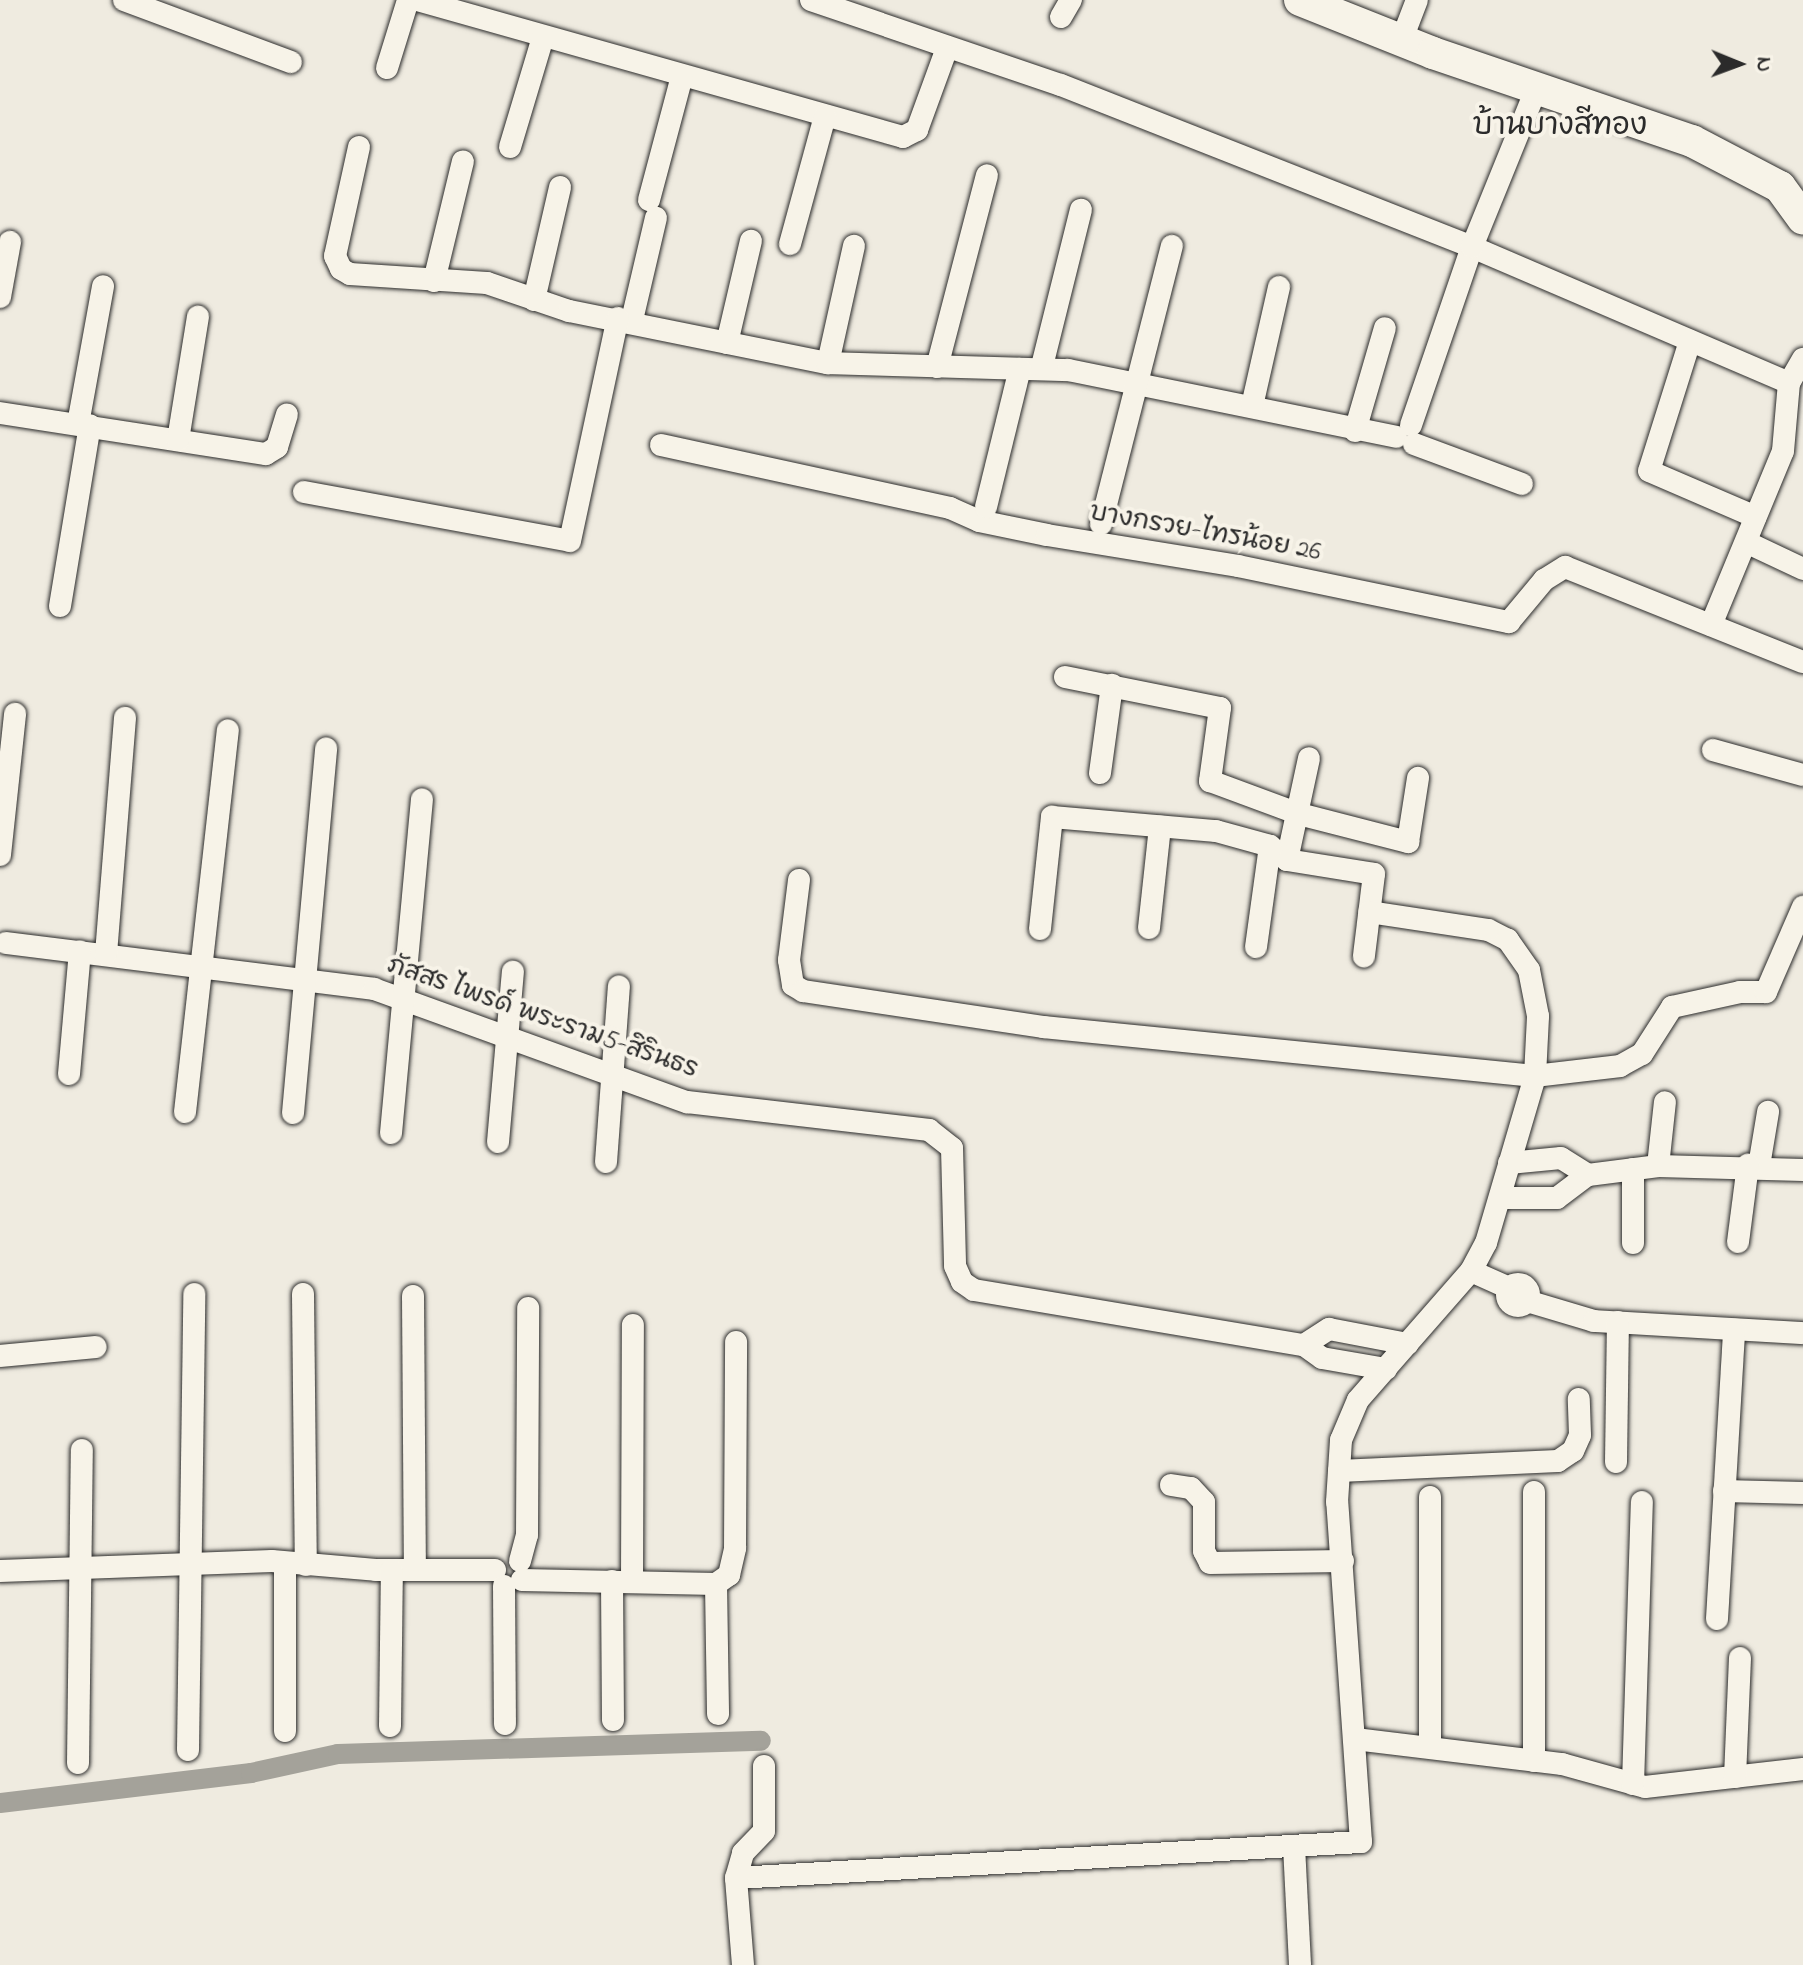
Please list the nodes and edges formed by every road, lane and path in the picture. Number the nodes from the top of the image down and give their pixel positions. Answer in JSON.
{"nodes":[{"id":1,"x":124,"y":0,"type":"edge"},
{"id":2,"x":408,"y":0,"type":"edge"},
{"id":3,"x":417,"y":0,"type":"edge"},
{"id":4,"x":811,"y":0,"type":"edge"},
{"id":5,"x":1300,"y":0,"type":"edge"},
{"id":6,"x":1417,"y":0,"type":"edge"},
{"id":7,"x":543,"y":37,"type":"junction"},
{"id":8,"x":1402,"y":39,"type":"junction"},
{"id":9,"x":947,"y":48,"type":"junction"},
{"id":10,"x":291,"y":62,"type":"dead end"},
{"id":11,"x":387,"y":68,"type":"dead end"},
{"id":12,"x":682,"y":76,"type":"junction"},
{"id":13,"x":1537,"y":87,"type":"junction"},
{"id":14,"x":825,"y":116,"type":"junction"},
{"id":15,"x":359,"y":147,"type":"dead end"},
{"id":16,"x":510,"y":147,"type":"dead end"},
{"id":17,"x":463,"y":161,"type":"dead end"},
{"id":18,"x":987,"y":175,"type":"dead end"},
{"id":19,"x":560,"y":187,"type":"dead end"},
{"id":20,"x":1081,"y":210,"type":"dead end"},
{"id":21,"x":1803,"y":219,"type":"edge"},
{"id":22,"x":751,"y":241,"type":"dead end"},
{"id":23,"x":10,"y":242,"type":"dead end"},
{"id":24,"x":790,"y":244,"type":"dead end"},
{"id":25,"x":854,"y":246,"type":"dead end"},
{"id":26,"x":1172,"y":246,"type":"dead end"},
{"id":27,"x":1472,"y":247,"type":"junction"},
{"id":28,"x":434,"y":281,"type":"junction"},
{"id":29,"x":103,"y":286,"type":"dead end"},
{"id":30,"x":1279,"y":287,"type":"dead end"},
{"id":31,"x":0,"y":297,"type":"edge"},
{"id":32,"x":534,"y":300,"type":"junction"},
{"id":33,"x":198,"y":317,"type":"dead end"},
{"id":34,"x":625,"y":319,"type":"junction"},
{"id":35,"x":1385,"y":328,"type":"dead end"},
{"id":36,"x":1690,"y":341,"type":"junction"},
{"id":37,"x":727,"y":343,"type":"junction"},
{"id":38,"x":1803,"y":359,"type":"edge"},
{"id":39,"x":828,"y":363,"type":"junction"},
{"id":40,"x":937,"y":367,"type":"junction"},
{"id":41,"x":1031,"y":368,"type":"junction"},
{"id":42,"x":1137,"y":382,"type":"junction"},
{"id":43,"x":1789,"y":383,"type":"junction"},
{"id":44,"x":1252,"y":406,"type":"junction"},
{"id":45,"x":0,"y":413,"type":"edge"},
{"id":46,"x":287,"y":414,"type":"dead end"},
{"id":47,"x":84,"y":425,"type":"junction"},
{"id":48,"x":1355,"y":431,"type":"junction"},
{"id":49,"x":1407,"y":436,"type":"junction"},
{"id":50,"x":178,"y":440,"type":"junction"},
{"id":51,"x":661,"y":445,"type":"dead end"},
{"id":52,"x":1522,"y":484,"type":"dead end"},
{"id":53,"x":304,"y":492,"type":"dead end"},
{"id":54,"x":986,"y":507,"type":"dead end"},
{"id":55,"x":1756,"y":517,"type":"junction"},
{"id":56,"x":1101,"y":524,"type":"dead end"},
{"id":57,"x":1746,"y":542,"type":"junction"},
{"id":58,"x":1803,"y":569,"type":"edge"},
{"id":59,"x":60,"y":606,"type":"dead end"},
{"id":60,"x":1711,"y":625,"type":"junction"},
{"id":61,"x":1803,"y":662,"type":"edge"},
{"id":62,"x":1065,"y":677,"type":"dead end"},
{"id":63,"x":1112,"y":685,"type":"junction"},
{"id":64,"x":15,"y":714,"type":"dead end"},
{"id":65,"x":125,"y":718,"type":"dead end"},
{"id":66,"x":228,"y":730,"type":"dead end"},
{"id":67,"x":326,"y":748,"type":"dead end"},
{"id":68,"x":1713,"y":750,"type":"dead end"},
{"id":69,"x":1309,"y":758,"type":"dead end"},
{"id":70,"x":1100,"y":773,"type":"dead end"},
{"id":71,"x":1803,"y":775,"type":"edge"},
{"id":72,"x":1418,"y":778,"type":"dead end"},
{"id":73,"x":422,"y":799,"type":"dead end"},
{"id":74,"x":1299,"y":814,"type":"junction"},
{"id":75,"x":1160,"y":827,"type":"junction"},
{"id":76,"x":1278,"y":853,"type":"junction"},
{"id":77,"x":0,"y":855,"type":"edge"},
{"id":78,"x":799,"y":880,"type":"dead end"},
{"id":79,"x":1803,"y":907,"type":"edge"},
{"id":80,"x":1369,"y":912,"type":"junction"},
{"id":81,"x":1149,"y":928,"type":"dead end"},
{"id":82,"x":1040,"y":929,"type":"dead end"},
{"id":83,"x":2,"y":943,"type":"edge"},
{"id":84,"x":1256,"y":947,"type":"dead end"},
{"id":85,"x":80,"y":951,"type":"junction"},
{"id":86,"x":106,"y":954,"type":"junction"},
{"id":87,"x":1364,"y":956,"type":"dead end"},
{"id":88,"x":203,"y":966,"type":"junction"},
{"id":89,"x":513,"y":972,"type":"dead end"},
{"id":90,"x":306,"y":977,"type":"junction"},
{"id":91,"x":619,"y":986,"type":"dead end"},
{"id":92,"x":404,"y":998,"type":"junction"},
{"id":93,"x":506,"y":1036,"type":"junction"},
{"id":94,"x":69,"y":1074,"type":"dead end"},
{"id":95,"x":611,"y":1076,"type":"junction"},
{"id":96,"x":1535,"y":1076,"type":"junction"},
{"id":97,"x":1665,"y":1102,"type":"dead end"},
{"id":98,"x":185,"y":1112,"type":"dead end"},
{"id":99,"x":1768,"y":1112,"type":"dead end"},
{"id":100,"x":293,"y":1113,"type":"dead end"},
{"id":101,"x":391,"y":1133,"type":"dead end"},
{"id":102,"x":498,"y":1142,"type":"dead end"},
{"id":103,"x":606,"y":1162,"type":"dead end"},
{"id":104,"x":1509,"y":1163,"type":"junction"},
{"id":105,"x":1658,"y":1166,"type":"junction"},
{"id":106,"x":1754,"y":1166,"type":"junction"},
{"id":107,"x":1633,"y":1169,"type":"junction"},
{"id":108,"x":1803,"y":1170,"type":"edge"},
{"id":109,"x":1588,"y":1175,"type":"junction"},
{"id":110,"x":1502,"y":1198,"type":"junction"},
{"id":111,"x":1738,"y":1242,"type":"dead end"},
{"id":112,"x":1633,"y":1243,"type":"dead end"},
{"id":113,"x":1471,"y":1271,"type":"junction"},
{"id":114,"x":194,"y":1294,"type":"dead end"},
{"id":115,"x":303,"y":1294,"type":"dead end"},
{"id":116,"x":413,"y":1296,"type":"dead end"},
{"id":117,"x":528,"y":1308,"type":"dead end"},
{"id":118,"x":1618,"y":1322,"type":"junction"},
{"id":119,"x":633,"y":1325,"type":"dead end"},
{"id":120,"x":1734,"y":1329,"type":"junction"},
{"id":121,"x":1803,"y":1333,"type":"edge"},
{"id":122,"x":736,"y":1342,"type":"dead end"},
{"id":123,"x":1408,"y":1344,"type":"junction"},
{"id":124,"x":1304,"y":1345,"type":"junction"},
{"id":125,"x":96,"y":1347,"type":"dead end"},
{"id":126,"x":0,"y":1356,"type":"edge"},
{"id":127,"x":1386,"y":1369,"type":"junction"},
{"id":128,"x":1579,"y":1399,"type":"dead end"},
{"id":129,"x":82,"y":1450,"type":"dead end"},
{"id":130,"x":1616,"y":1462,"type":"dead end"},
{"id":131,"x":1339,"y":1471,"type":"junction"},
{"id":132,"x":1171,"y":1485,"type":"dead end"},
{"id":133,"x":1724,"y":1491,"type":"junction"},
{"id":134,"x":1534,"y":1492,"type":"dead end"},
{"id":135,"x":1803,"y":1493,"type":"edge"},
{"id":136,"x":1430,"y":1497,"type":"dead end"},
{"id":137,"x":1642,"y":1502,"type":"dead end"},
{"id":138,"x":1343,"y":1561,"type":"junction"},
{"id":139,"x":296,"y":1564,"type":"junction"},
{"id":140,"x":191,"y":1566,"type":"junction"},
{"id":141,"x":81,"y":1569,"type":"junction"},
{"id":142,"x":392,"y":1570,"type":"junction"},
{"id":143,"x":415,"y":1570,"type":"junction"},
{"id":144,"x":0,"y":1571,"type":"edge"},
{"id":145,"x":510,"y":1574,"type":"junction"},
{"id":146,"x":622,"y":1581,"type":"junction"},
{"id":147,"x":716,"y":1584,"type":"junction"},
{"id":148,"x":1717,"y":1619,"type":"dead end"},
{"id":149,"x":1740,"y":1658,"type":"dead end"},
{"id":150,"x":718,"y":1714,"type":"dead end"},
{"id":151,"x":613,"y":1720,"type":"dead end"},
{"id":152,"x":505,"y":1724,"type":"dead end"},
{"id":153,"x":390,"y":1726,"type":"dead end"},
{"id":154,"x":285,"y":1731,"type":"dead end"},
{"id":155,"x":1355,"y":1739,"type":"junction"},
{"id":156,"x":1430,"y":1746,"type":"junction"},
{"id":157,"x":188,"y":1750,"type":"dead end"},
{"id":158,"x":1534,"y":1761,"type":"junction"},
{"id":159,"x":78,"y":1763,"type":"dead end"},
{"id":160,"x":764,"y":1766,"type":"dead end"},
{"id":161,"x":1803,"y":1769,"type":"edge"},
{"id":162,"x":1735,"y":1777,"type":"junction"},
{"id":163,"x":1633,"y":1784,"type":"junction"},
{"id":164,"x":1294,"y":1846,"type":"junction"},
{"id":165,"x":736,"y":1878,"type":"junction"},
{"id":166,"x":743,"y":1965,"type":"edge"},
{"id":167,"x":1300,"y":1965,"type":"edge"}],
"edges":[{"from":1,"to":10,"type":"street"},
{"from":2,"to":11,"type":"street"},
{"from":3,"to":7,"type":"street"},
{"from":4,"to":9,"type":"street"},
{"from":5,"to":8,"type":"main road"},
{"from":6,"to":8,"type":"street"},
{"from":7,"to":12,"type":"street"},
{"from":7,"to":16,"type":"street"},
{"from":8,"to":13,"type":"main road"},
{"from":9,"to":14,"type":"street"},
{"from":9,"to":27,"type":"street"},
{"from":12,"to":14,"type":"street"},
{"from":12,"to":34,"type":"street"},
{"from":13,"to":21,"type":"main road"},
{"from":13,"to":27,"type":"street"},
{"from":14,"to":24,"type":"street"},
{"from":15,"to":28,"type":"street"},
{"from":17,"to":28,"type":"street"},
{"from":18,"to":40,"type":"street"},
{"from":19,"to":32,"type":"street"},
{"from":20,"to":41,"type":"street"},
{"from":22,"to":37,"type":"street"},
{"from":23,"to":31,"type":"street"},
{"from":25,"to":39,"type":"street"},
{"from":26,"to":42,"type":"street"},
{"from":27,"to":36,"type":"street"},
{"from":27,"to":49,"type":"street"},
{"from":28,"to":32,"type":"street"},
{"from":29,"to":47,"type":"street"},
{"from":30,"to":44,"type":"street"},
{"from":32,"to":34,"type":"street"},
{"from":33,"to":50,"type":"street"},
{"from":34,"to":37,"type":"street"},
{"from":34,"to":53,"type":"street"},
{"from":35,"to":48,"type":"street"},
{"from":36,"to":43,"type":"street"},
{"from":36,"to":55,"type":"street"},
{"from":37,"to":39,"type":"street"},
{"from":38,"to":43,"type":"street"},
{"from":39,"to":40,"type":"street"},
{"from":40,"to":41,"type":"street"},
{"from":41,"to":42,"type":"street"},
{"from":41,"to":54,"type":"street"},
{"from":42,"to":44,"type":"street"},
{"from":42,"to":56,"type":"street"},
{"from":43,"to":55,"type":"street"},
{"from":44,"to":48,"type":"street"},
{"from":45,"to":47,"type":"street"},
{"from":46,"to":50,"type":"street"},
{"from":47,"to":50,"type":"street"},
{"from":47,"to":59,"type":"street"},
{"from":48,"to":49,"type":"street"},
{"from":49,"to":52,"type":"street"},
{"from":51,"to":60,"type":"street","name":"บางกรวย-ไทรน้อย 26"},
{"from":55,"to":57,"type":"street"},
{"from":57,"to":58,"type":"street"},
{"from":57,"to":60,"type":"street"},
{"from":60,"to":61,"type":"street","name":"บางกรวย-ไทรน้อย 26"},
{"from":62,"to":63,"type":"street"},
{"from":63,"to":70,"type":"street"},
{"from":63,"to":74,"type":"street"},
{"from":64,"to":77,"type":"street"},
{"from":65,"to":86,"type":"street"},
{"from":66,"to":88,"type":"street"},
{"from":67,"to":90,"type":"street"},
{"from":68,"to":71,"type":"street"},
{"from":69,"to":74,"type":"street"},
{"from":72,"to":74,"type":"street"},
{"from":73,"to":92,"type":"street"},
{"from":74,"to":76,"type":"street"},
{"from":75,"to":76,"type":"street"},
{"from":75,"to":81,"type":"street"},
{"from":75,"to":82,"type":"street"},
{"from":76,"to":80,"type":"street"},
{"from":76,"to":84,"type":"street"},
{"from":78,"to":96,"type":"street"},
{"from":79,"to":96,"type":"street"},
{"from":80,"to":87,"type":"street"},
{"from":80,"to":96,"type":"street"},
{"from":83,"to":85,"type":"street","name":"ภัสสร ไพรด์ พระราม5-สิรินธร"},
{"from":85,"to":86,"type":"street","name":"ภัสสร ไพรด์ พระราม5-สิรินธร"},
{"from":85,"to":94,"type":"street"},
{"from":86,"to":88,"type":"street","name":"ภัสสร ไพรด์ พระราม5-สิรินธร"},
{"from":88,"to":90,"type":"street","name":"ภัสสร ไพรด์ พระราม5-สิรินธร"},
{"from":88,"to":98,"type":"street"},
{"from":89,"to":93,"type":"street"},
{"from":90,"to":92,"type":"street","name":"ภัสสร ไพรด์ พระราม5-สิรินธร"},
{"from":90,"to":100,"type":"street"},
{"from":91,"to":95,"type":"street"},
{"from":92,"to":93,"type":"street","name":"ภัสสร ไพรด์ พระราม5-สิรินธร"},
{"from":92,"to":101,"type":"street"},
{"from":93,"to":95,"type":"street","name":"ภัสสร ไพรด์ พระราม5-สิรินธร"},
{"from":93,"to":102,"type":"street"},
{"from":95,"to":103,"type":"street"},
{"from":95,"to":124,"type":"street","name":"ภัสสร ไพรด์ พระราม5-สิรินธร"},
{"from":96,"to":104,"type":"street"},
{"from":97,"to":105,"type":"street"},
{"from":99,"to":106,"type":"street"},
{"from":104,"to":109,"type":"street"},
{"from":104,"to":110,"type":"street"},
{"from":105,"to":106,"type":"street"},
{"from":105,"to":107,"type":"street"},
{"from":106,"to":108,"type":"street"},
{"from":106,"to":111,"type":"street"},
{"from":107,"to":109,"type":"street"},
{"from":107,"to":112,"type":"street"},
{"from":109,"to":110,"type":"street"},
{"from":110,"to":113,"type":"street"},
{"from":113,"to":118,"type":"street"},
{"from":113,"to":123,"type":"street"},
{"from":114,"to":140,"type":"street"},
{"from":115,"to":139,"type":"street"},
{"from":116,"to":143,"type":"street"},
{"from":117,"to":145,"type":"street"},
{"from":118,"to":120,"type":"street"},
{"from":118,"to":130,"type":"street"},
{"from":119,"to":146,"type":"street"},
{"from":120,"to":121,"type":"street"},
{"from":120,"to":133,"type":"street"},
{"from":122,"to":147,"type":"street"},
{"from":123,"to":124,"type":"street"},
{"from":123,"to":127,"type":"street"},
{"from":124,"to":127,"type":"street"},
{"from":125,"to":126,"type":"street"},
{"from":127,"to":131,"type":"street"},
{"from":128,"to":131,"type":"street"},
{"from":129,"to":141,"type":"street"},
{"from":131,"to":138,"type":"street"},
{"from":132,"to":138,"type":"street"},
{"from":133,"to":135,"type":"street"},
{"from":133,"to":148,"type":"street"},
{"from":134,"to":158,"type":"street"},
{"from":136,"to":156,"type":"street"},
{"from":137,"to":163,"type":"street"},
{"from":138,"to":155,"type":"street"},
{"from":139,"to":140,"type":"street"},
{"from":139,"to":142,"type":"street"},
{"from":139,"to":154,"type":"street"},
{"from":140,"to":141,"type":"street"},
{"from":140,"to":157,"type":"street"},
{"from":141,"to":144,"type":"street"},
{"from":141,"to":159,"type":"street"},
{"from":142,"to":143,"type":"street"},
{"from":142,"to":153,"type":"street"},
{"from":143,"to":145,"type":"street"},
{"from":145,"to":146,"type":"street"},
{"from":145,"to":152,"type":"street"},
{"from":146,"to":147,"type":"street"},
{"from":146,"to":151,"type":"street"},
{"from":147,"to":150,"type":"street"},
{"from":149,"to":162,"type":"street"},
{"from":155,"to":156,"type":"street"},
{"from":155,"to":164,"type":"street"},
{"from":156,"to":158,"type":"street"},
{"from":158,"to":163,"type":"street"},
{"from":160,"to":165,"type":"street"},
{"from":161,"to":162,"type":"street"},
{"from":162,"to":163,"type":"street"},
{"from":164,"to":165,"type":"street"},
{"from":164,"to":167,"type":"street"},
{"from":165,"to":166,"type":"street"}]}
